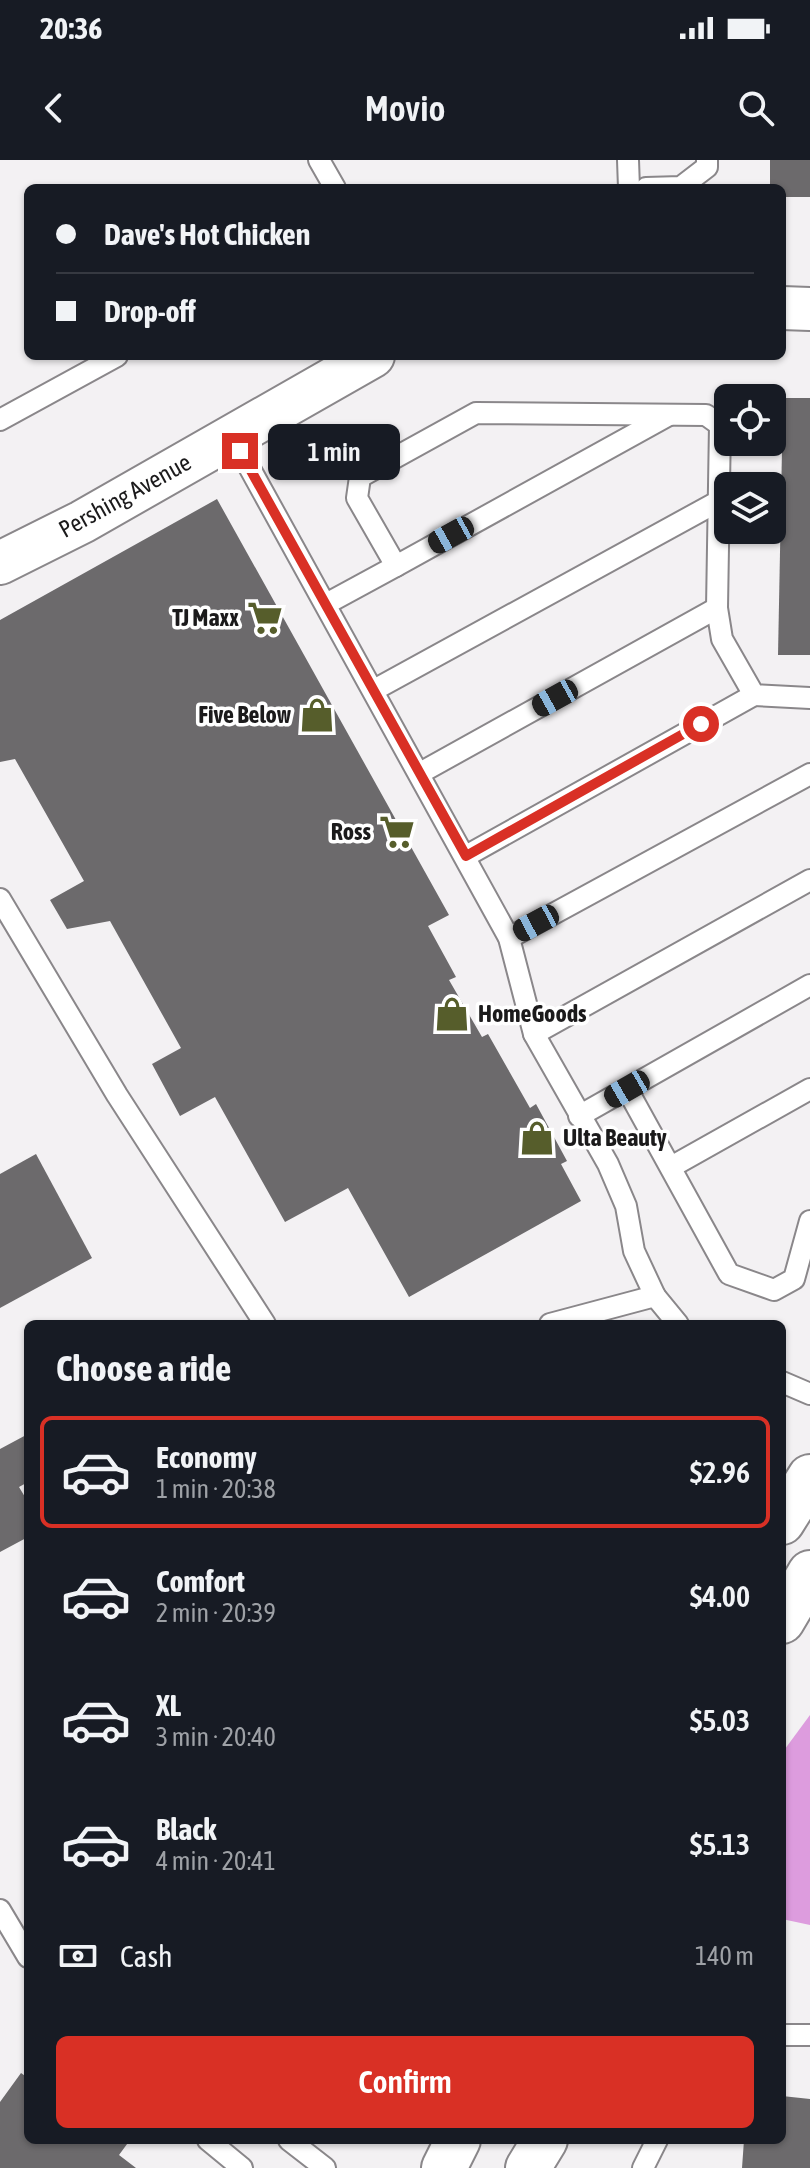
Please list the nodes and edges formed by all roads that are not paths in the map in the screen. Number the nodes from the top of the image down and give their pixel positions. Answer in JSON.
{"nodes":[{"id":1,"x":319,"y":160,"type":"edge"},
{"id":2,"x":628,"y":160,"type":"edge"},
{"id":3,"x":707,"y":160,"type":"edge"},
{"id":4,"x":333,"y":184,"type":"edge"},
{"id":5,"x":629,"y":184,"type":"edge"},
{"id":6,"x":685,"y":184,"type":"edge"},
{"id":7,"x":786,"y":308,"type":"edge"},
{"id":8,"x":810,"y":309,"type":"edge"},
{"id":9,"x":110,"y":360,"type":"edge"},
{"id":10,"x":366,"y":360,"type":"edge"},
{"id":11,"x":670,"y":414,"type":"junction"},
{"id":12,"x":0,"y":420,"type":"edge"},
{"id":13,"x":232,"y":436,"type":"junction"},
{"id":14,"x":719,"y":472,"type":"edge"},
{"id":15,"x":714,"y":504,"type":"edge"},
{"id":16,"x":718,"y":544,"type":"edge"},
{"id":17,"x":0,"y":563,"type":"edge"},
{"id":18,"x":396,"y":566,"type":"junction"},
{"id":19,"x":326,"y":604,"type":"junction"},
{"id":20,"x":717,"y":608,"type":"junction"},
{"id":21,"x":374,"y":690,"type":"junction"},
{"id":22,"x":754,"y":695,"type":"junction"},
{"id":23,"x":810,"y":698,"type":"edge"},
{"id":24,"x":420,"y":773,"type":"junction"},
{"id":25,"x":810,"y":774,"type":"edge"},
{"id":26,"x":466,"y":856,"type":"junction"},
{"id":27,"x":810,"y":880,"type":"edge"},
{"id":28,"x":0,"y":899,"type":"edge"},
{"id":29,"x":509,"y":938,"type":"junction"},
{"id":30,"x":810,"y":985,"type":"edge"},
{"id":31,"x":534,"y":1034,"type":"junction"},
{"id":32,"x":627,"y":1089,"type":"junction"},
{"id":33,"x":810,"y":1089,"type":"edge"},
{"id":34,"x":579,"y":1116,"type":"junction"},
{"id":35,"x":671,"y":1167,"type":"junction"},
{"id":36,"x":810,"y":1221,"type":"edge"},
{"id":37,"x":655,"y":1296,"type":"junction"},
{"id":38,"x":262,"y":1320,"type":"edge"},
{"id":39,"x":565,"y":1320,"type":"edge"},
{"id":40,"x":675,"y":1320,"type":"edge"},
{"id":41,"x":786,"y":1384,"type":"edge"},
{"id":42,"x":810,"y":1394,"type":"edge"},
{"id":43,"x":810,"y":1477,"type":"edge"},
{"id":44,"x":786,"y":1516,"type":"edge"},
{"id":45,"x":810,"y":1573,"type":"edge"},
{"id":46,"x":786,"y":1614,"type":"edge"},
{"id":47,"x":0,"y":1910,"type":"edge"},
{"id":48,"x":24,"y":1949,"type":"edge"},
{"id":49,"x":786,"y":2035,"type":"edge"},
{"id":50,"x":810,"y":2035,"type":"edge"},
{"id":51,"x":213,"y":2144,"type":"edge"},
{"id":52,"x":294,"y":2144,"type":"edge"},
{"id":53,"x":456,"y":2144,"type":"edge"},
{"id":54,"x":543,"y":2144,"type":"edge"},
{"id":55,"x":655,"y":2144,"type":"edge"},
{"id":56,"x":242,"y":2168,"type":"edge"},
{"id":57,"x":325,"y":2168,"type":"edge"},
{"id":58,"x":444,"y":2168,"type":"edge"},
{"id":59,"x":528,"y":2168,"type":"edge"},
{"id":60,"x":643,"y":2168,"type":"edge"}],
"edges":[{"from":1,"to":4,"type":"lane"},
{"from":2,"to":5,"type":"lane"},
{"from":3,"to":6,"type":"lane"},
{"from":7,"to":8,"type":"street"},
{"from":9,"to":12,"type":"lane"},
{"from":10,"to":13,"type":"street","name":"Pershing Avenue"},
{"from":11,"to":14,"type":"lane"},
{"from":11,"to":18,"type":"lane"},
{"from":11,"to":18,"type":"lane"},
{"from":13,"to":17,"type":"street","name":"Pershing Avenue"},
{"from":13,"to":19,"type":"lane"},
{"from":15,"to":21,"type":"lane"},
{"from":16,"to":20,"type":"lane"},
{"from":18,"to":19,"type":"lane"},
{"from":19,"to":21,"type":"lane"},
{"from":20,"to":22,"type":"lane"},
{"from":20,"to":24,"type":"lane"},
{"from":21,"to":24,"type":"lane"},
{"from":22,"to":23,"type":"lane"},
{"from":22,"to":26,"type":"lane"},
{"from":24,"to":26,"type":"lane"},
{"from":25,"to":29,"type":"lane"},
{"from":26,"to":29,"type":"lane"},
{"from":27,"to":31,"type":"lane"},
{"from":28,"to":38,"type":"lane"},
{"from":29,"to":31,"type":"lane"},
{"from":30,"to":32,"type":"lane"},
{"from":31,"to":34,"type":"lane"},
{"from":32,"to":34,"type":"lane"},
{"from":32,"to":35,"type":"lane"},
{"from":33,"to":35,"type":"lane"},
{"from":34,"to":37,"type":"lane"},
{"from":35,"to":36,"type":"lane"},
{"from":37,"to":39,"type":"lane"},
{"from":37,"to":40,"type":"lane"},
{"from":41,"to":42,"type":"lane"},
{"from":43,"to":44,"type":"street"},
{"from":45,"to":46,"type":"street"},
{"from":47,"to":48,"type":"lane"},
{"from":49,"to":50,"type":"lane"},
{"from":51,"to":56,"type":"lane"},
{"from":52,"to":57,"type":"lane"},
{"from":53,"to":58,"type":"street"},
{"from":54,"to":59,"type":"street"},
{"from":55,"to":60,"type":"lane"}]}
